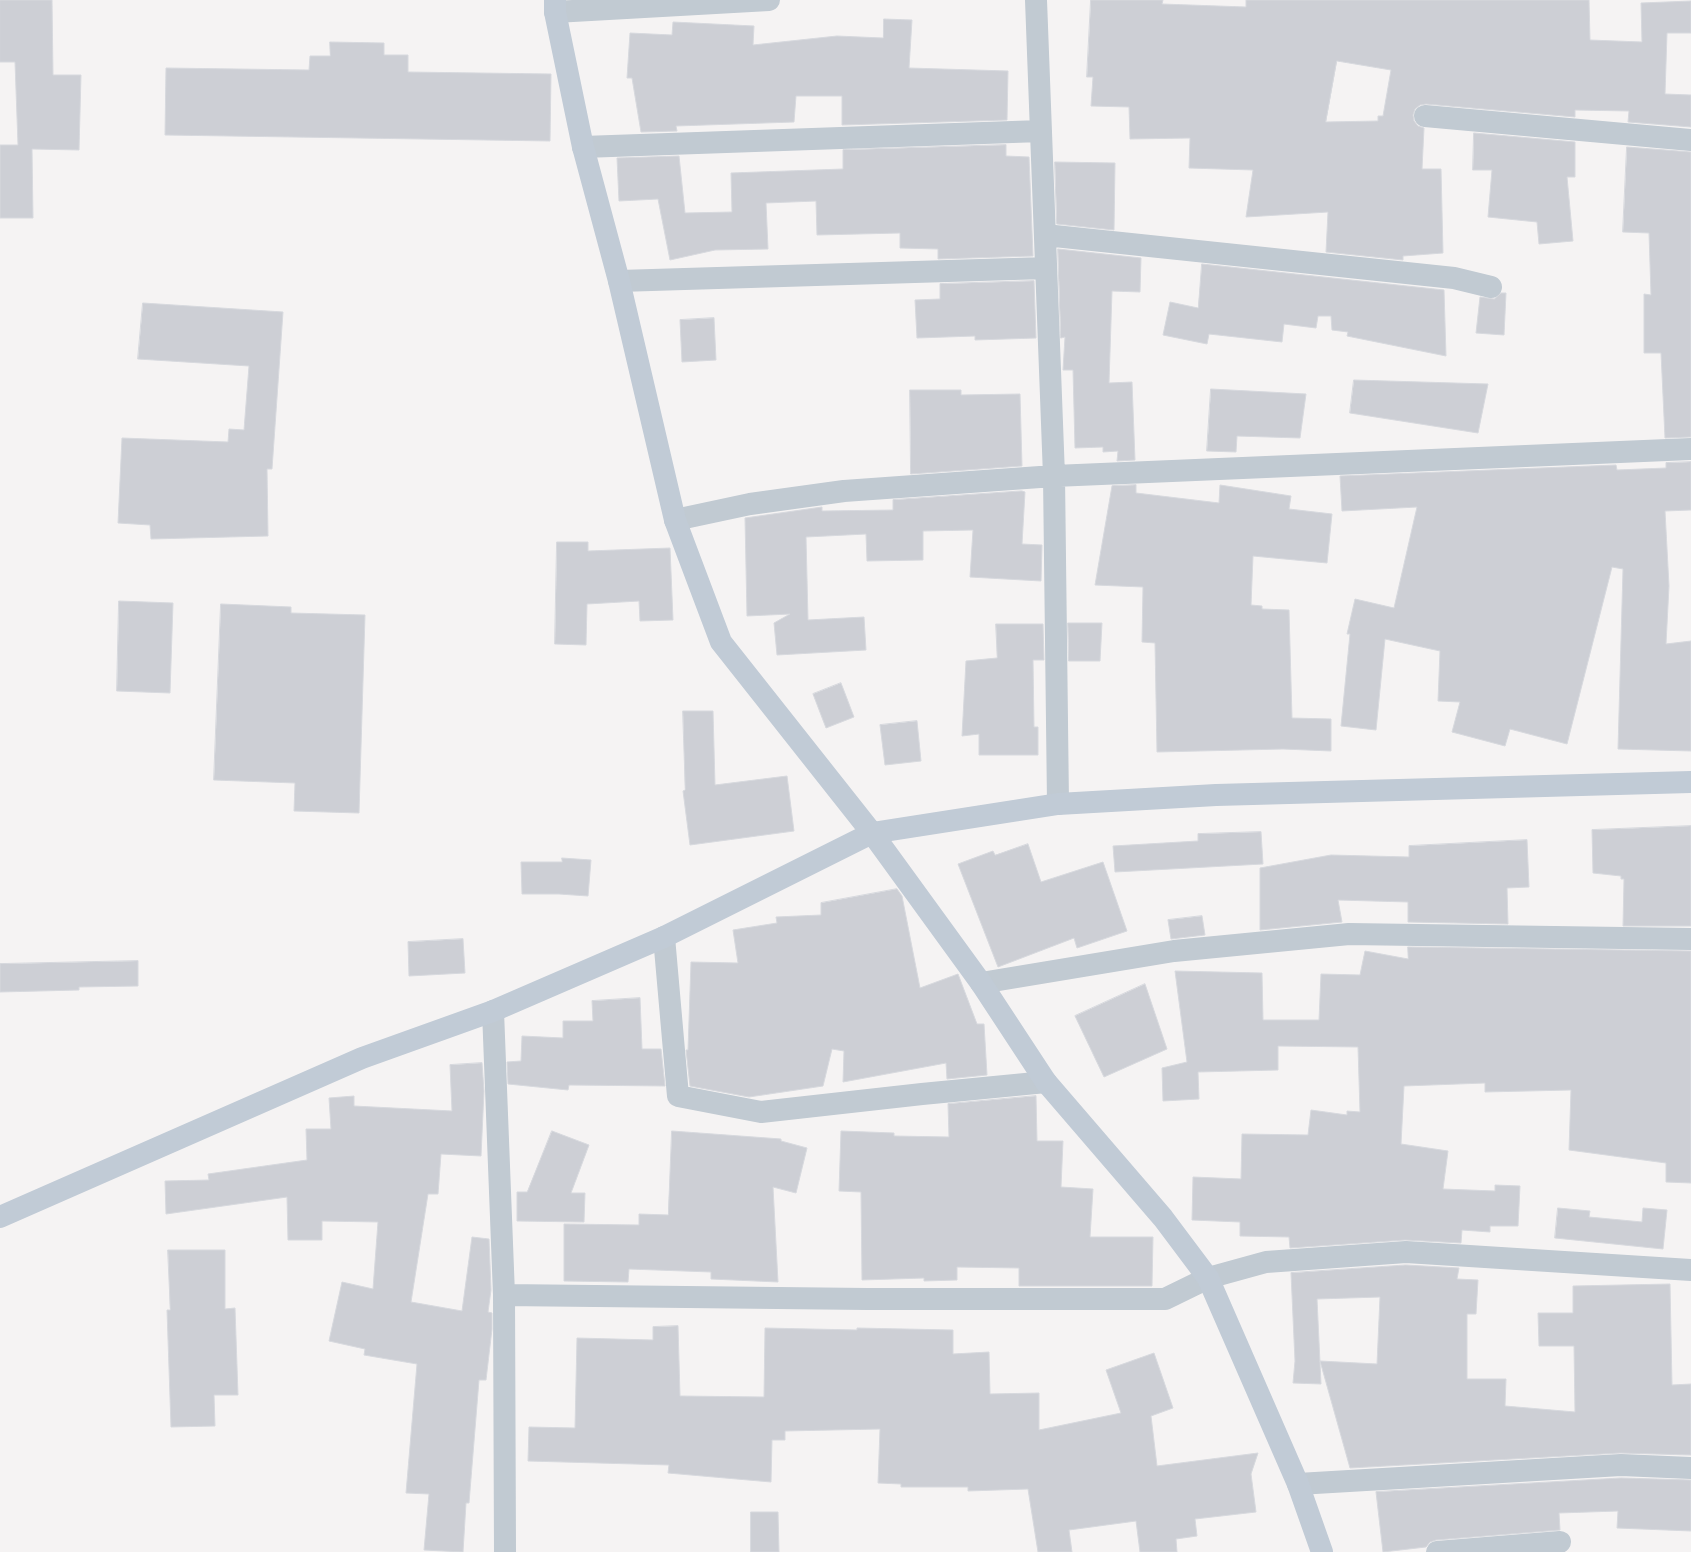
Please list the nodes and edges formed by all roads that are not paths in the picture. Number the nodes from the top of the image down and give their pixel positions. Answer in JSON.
{"nodes":[{"id":1,"x":769,"y":0,"type":"edge"},
{"id":2,"x":1036,"y":0,"type":"edge"},
{"id":3,"x":555,"y":6,"type":"edge"},
{"id":4,"x":1425,"y":116,"type":"dead end"},
{"id":5,"x":1041,"y":131,"type":"junction"},
{"id":6,"x":1691,"y":140,"type":"edge"},
{"id":7,"x":583,"y":147,"type":"junction"},
{"id":8,"x":1045,"y":235,"type":"junction"},
{"id":9,"x":1046,"y":268,"type":"junction"},
{"id":10,"x":619,"y":281,"type":"junction"},
{"id":11,"x":1491,"y":287,"type":"dead end"},
{"id":12,"x":1691,"y":449,"type":"edge"},
{"id":13,"x":1054,"y":476,"type":"junction"},
{"id":14,"x":675,"y":520,"type":"junction"},
{"id":15,"x":1691,"y":782,"type":"edge"},
{"id":16,"x":1058,"y":804,"type":"junction"},
{"id":17,"x":872,"y":833,"type":"junction"},
{"id":18,"x":664,"y":937,"type":"junction"},
{"id":19,"x":1691,"y":939,"type":"edge"},
{"id":20,"x":981,"y":983,"type":"junction"},
{"id":21,"x":493,"y":1011,"type":"junction"},
{"id":22,"x":1046,"y":1082,"type":"junction"},
{"id":23,"x":0,"y":1217,"type":"edge"},
{"id":24,"x":1691,"y":1270,"type":"edge"},
{"id":25,"x":1208,"y":1278,"type":"junction"},
{"id":26,"x":504,"y":1295,"type":"junction"},
{"id":27,"x":1691,"y":1468,"type":"edge"},
{"id":28,"x":1298,"y":1484,"type":"junction"},
{"id":29,"x":1560,"y":1542,"type":"dead end"},
{"id":30,"x":505,"y":1552,"type":"edge"},
{"id":31,"x":1322,"y":1552,"type":"edge"},
{"id":32,"x":1437,"y":1552,"type":"edge"}],
"edges":[{"from":1,"to":3,"type":"street"},
{"from":2,"to":5,"type":"street"},
{"from":3,"to":7,"type":"main road"},
{"from":4,"to":6,"type":"street"},
{"from":5,"to":7,"type":"street"},
{"from":5,"to":8,"type":"street"},
{"from":7,"to":10,"type":"main road"},
{"from":8,"to":9,"type":"street"},
{"from":8,"to":11,"type":"street"},
{"from":9,"to":10,"type":"street"},
{"from":9,"to":13,"type":"street"},
{"from":10,"to":14,"type":"main road"},
{"from":12,"to":13,"type":"street"},
{"from":13,"to":14,"type":"street"},
{"from":13,"to":16,"type":"street"},
{"from":14,"to":17,"type":"main road"},
{"from":15,"to":16,"type":"main road"},
{"from":16,"to":17,"type":"main road"},
{"from":17,"to":18,"type":"main road"},
{"from":17,"to":20,"type":"main road"},
{"from":18,"to":21,"type":"main road"},
{"from":18,"to":22,"type":"street"},
{"from":19,"to":20,"type":"street"},
{"from":20,"to":22,"type":"main road"},
{"from":21,"to":23,"type":"main road"},
{"from":21,"to":26,"type":"street"},
{"from":22,"to":25,"type":"main road"},
{"from":24,"to":25,"type":"street"},
{"from":25,"to":26,"type":"street"},
{"from":25,"to":28,"type":"main road"},
{"from":26,"to":30,"type":"street"},
{"from":27,"to":28,"type":"street"},
{"from":28,"to":31,"type":"main road"},
{"from":29,"to":32,"type":"street"}]}
